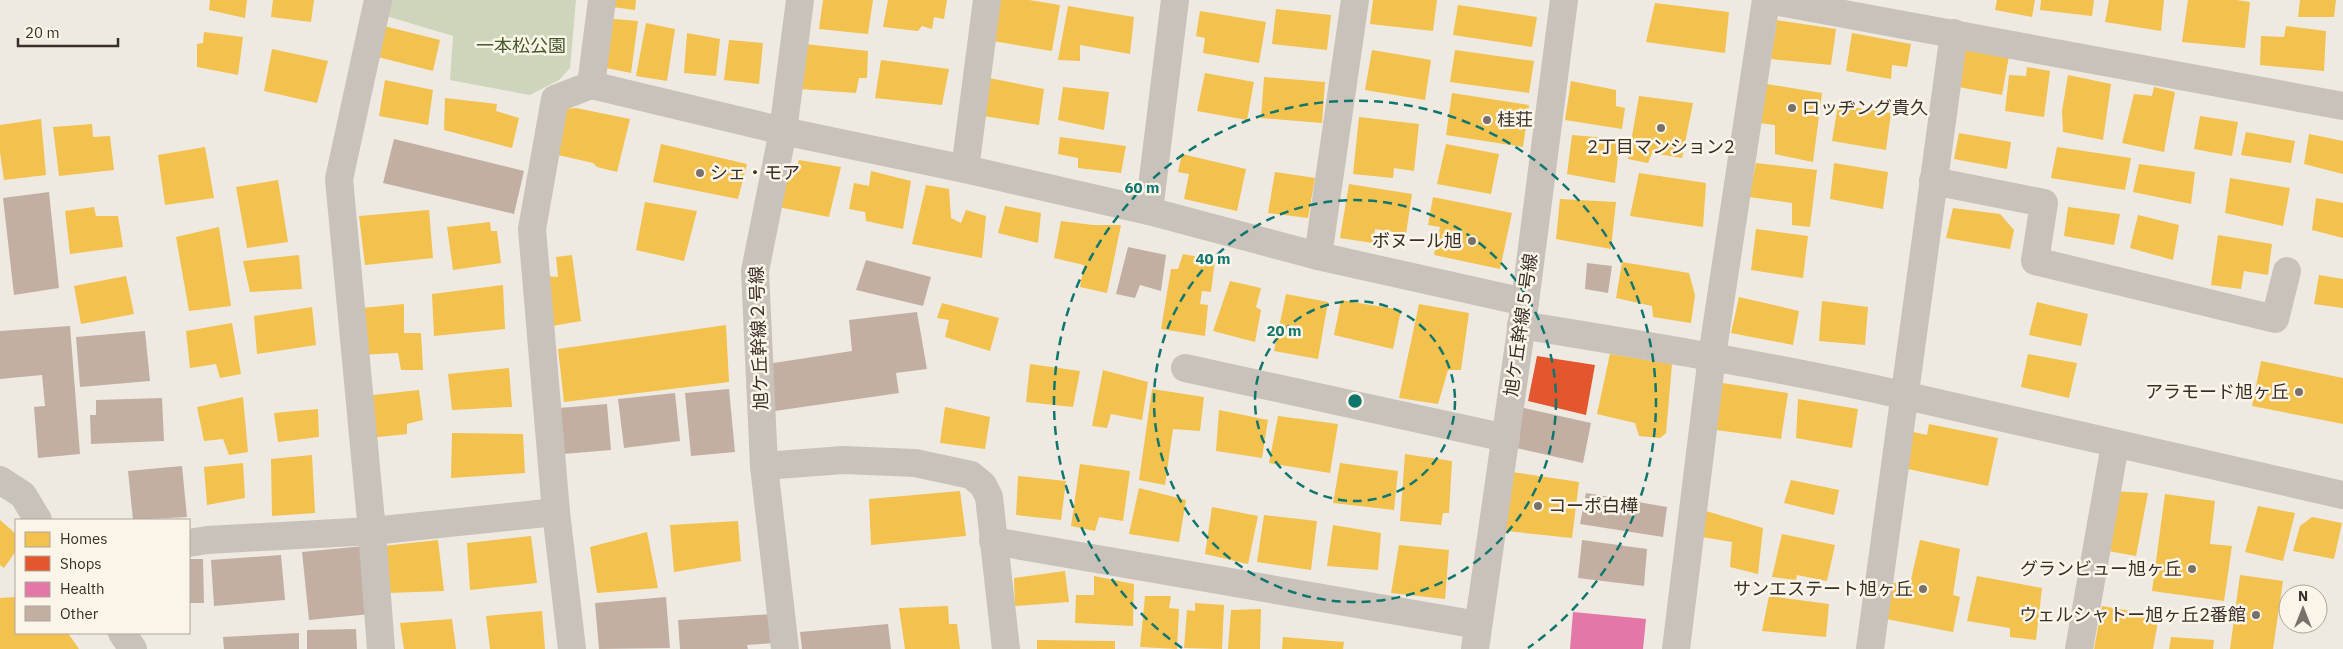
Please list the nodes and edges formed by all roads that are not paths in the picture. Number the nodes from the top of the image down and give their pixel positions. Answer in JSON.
{"nodes":[{"id":1,"x":378,"y":0,"type":"edge"},
{"id":2,"x":602,"y":0,"type":"edge"},
{"id":3,"x":800,"y":0,"type":"edge"},
{"id":4,"x":987,"y":0,"type":"edge"},
{"id":5,"x":1175,"y":0,"type":"edge"},
{"id":6,"x":1355,"y":0,"type":"edge"},
{"id":7,"x":1564,"y":0,"type":"edge"},
{"id":8,"x":1767,"y":0,"type":"edge"},
{"id":9,"x":1954,"y":33,"type":"junction"},
{"id":10,"x":591,"y":85,"type":"junction"},
{"id":11,"x":2343,"y":106,"type":"edge"},
{"id":12,"x":783,"y":131,"type":"junction"},
{"id":13,"x":965,"y":169,"type":"junction"},
{"id":14,"x":1933,"y":181,"type":"junction"},
{"id":15,"x":1149,"y":211,"type":"junction"},
{"id":16,"x":1318,"y":256,"type":"junction"},
{"id":17,"x":2287,"y":271,"type":"dead end"},
{"id":18,"x":1523,"y":314,"type":"junction"},
{"id":19,"x":1712,"y":356,"type":"junction"},
{"id":20,"x":1185,"y":368,"type":"dead end"},
{"id":21,"x":1906,"y":396,"type":"junction"},
{"id":22,"x":1506,"y":438,"type":"junction"},
{"id":23,"x":2115,"y":445,"type":"junction"},
{"id":24,"x":764,"y":466,"type":"junction"},
{"id":25,"x":0,"y":480,"type":"edge"},
{"id":26,"x":2343,"y":495,"type":"edge"},
{"id":27,"x":556,"y":512,"type":"junction"},
{"id":28,"x":37,"y":519,"type":"edge"},
{"id":29,"x":372,"y":531,"type":"junction"},
{"id":30,"x":993,"y":541,"type":"junction"},
{"id":31,"x":190,"y":543,"type":"edge"},
{"id":32,"x":123,"y":634,"type":"edge"},
{"id":33,"x":1477,"y":637,"type":"edge"},
{"id":34,"x":134,"y":649,"type":"edge"},
{"id":35,"x":381,"y":649,"type":"edge"},
{"id":36,"x":572,"y":649,"type":"edge"},
{"id":37,"x":786,"y":649,"type":"edge"},
{"id":38,"x":1006,"y":649,"type":"edge"},
{"id":39,"x":1676,"y":649,"type":"edge"},
{"id":40,"x":1870,"y":649,"type":"edge"},
{"id":41,"x":2079,"y":649,"type":"edge"}],
"edges":[{"from":1,"to":29,"type":"street"},
{"from":2,"to":10,"type":"street"},
{"from":3,"to":12,"type":"street","name":"旭ケ丘幹線２号線"},
{"from":4,"to":13,"type":"street"},
{"from":5,"to":15,"type":"street"},
{"from":6,"to":16,"type":"street"},
{"from":7,"to":18,"type":"street","name":"旭ケ丘幹線５号線"},
{"from":8,"to":9,"type":"street"},
{"from":8,"to":19,"type":"street"},
{"from":9,"to":11,"type":"street"},
{"from":9,"to":14,"type":"street"},
{"from":10,"to":12,"type":"street"},
{"from":10,"to":27,"type":"street"},
{"from":12,"to":13,"type":"street"},
{"from":12,"to":24,"type":"street","name":"旭ケ丘幹線２号線"},
{"from":13,"to":15,"type":"street"},
{"from":14,"to":17,"type":"street"},
{"from":14,"to":21,"type":"street"},
{"from":15,"to":16,"type":"street"},
{"from":16,"to":18,"type":"street"},
{"from":18,"to":19,"type":"street"},
{"from":18,"to":22,"type":"street","name":"旭ケ丘幹線５号線"},
{"from":19,"to":21,"type":"street"},
{"from":19,"to":39,"type":"street"},
{"from":20,"to":22,"type":"street"},
{"from":21,"to":23,"type":"street"},
{"from":21,"to":40,"type":"street"},
{"from":22,"to":33,"type":"street","name":"旭ケ丘幹線５号線"},
{"from":23,"to":26,"type":"street"},
{"from":23,"to":41,"type":"street"},
{"from":24,"to":30,"type":"street"},
{"from":24,"to":37,"type":"street","name":"旭ケ丘幹線２号線"},
{"from":25,"to":28,"type":"street"},
{"from":27,"to":29,"type":"street"},
{"from":27,"to":36,"type":"street"},
{"from":29,"to":31,"type":"street"},
{"from":29,"to":35,"type":"street"},
{"from":30,"to":33,"type":"street"},
{"from":30,"to":38,"type":"street"},
{"from":32,"to":34,"type":"street"}]}
